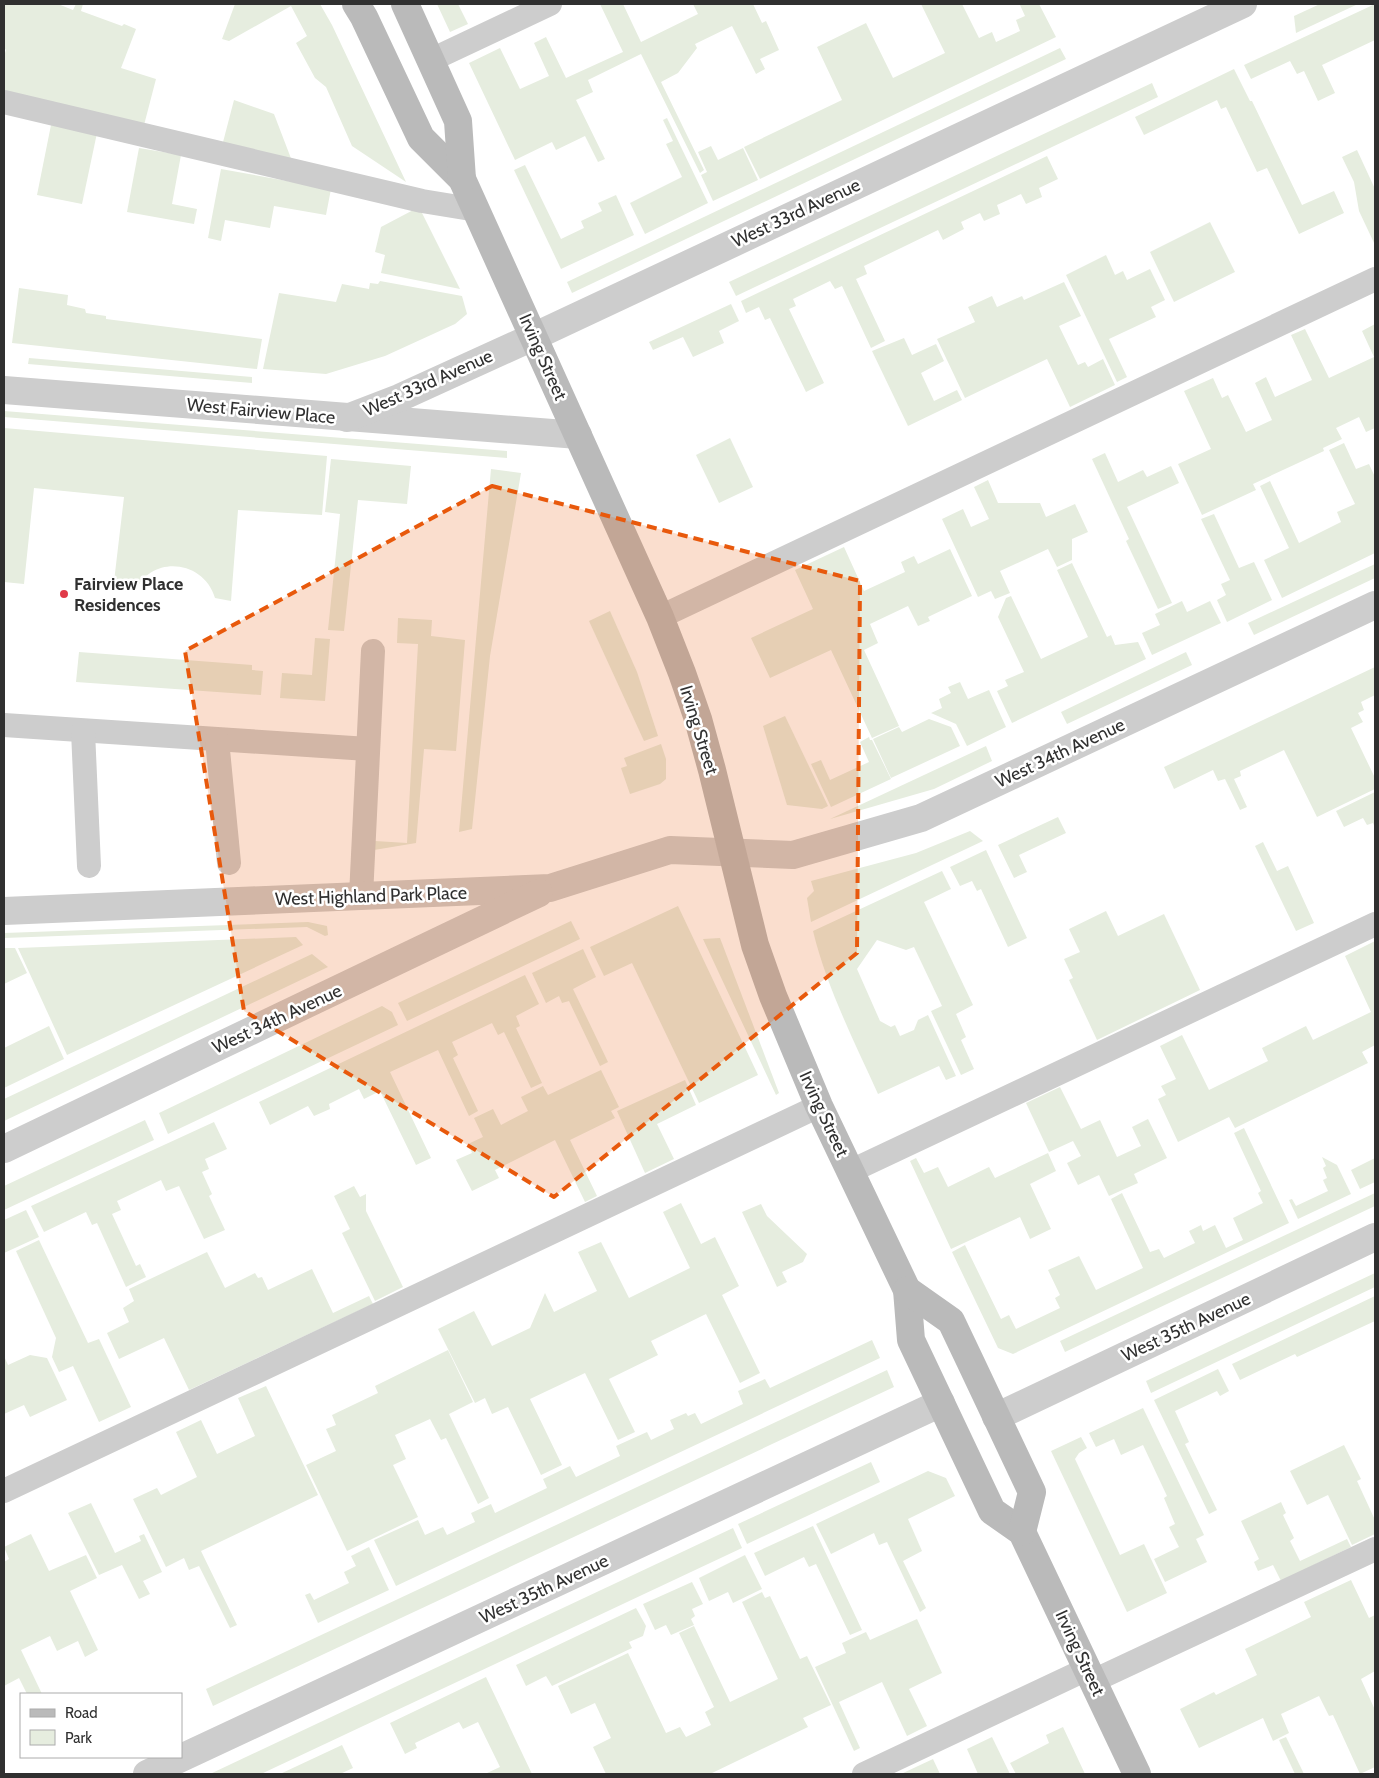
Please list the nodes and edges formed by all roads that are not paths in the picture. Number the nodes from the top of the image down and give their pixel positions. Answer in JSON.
{"nodes":[{"id":1,"x":356,"y":4,"type":"edge"},
{"id":2,"x":405,"y":4,"type":"edge"},
{"id":3,"x":550,"y":4,"type":"edge"},
{"id":4,"x":1243,"y":4,"type":"edge"},
{"id":5,"x":431,"y":60,"type":"junction"},
{"id":6,"x":4,"y":102,"type":"edge"},
{"id":7,"x":462,"y":179,"type":"junction"},
{"id":8,"x":477,"y":210,"type":"junction"},
{"id":9,"x":1375,"y":279,"type":"edge"},
{"id":10,"x":533,"y":336,"type":"junction"},
{"id":11,"x":4,"y":390,"type":"edge"},
{"id":12,"x":347,"y":418,"type":"junction"},
{"id":13,"x":578,"y":435,"type":"junction"},
{"id":14,"x":1375,"y":605,"type":"edge"},
{"id":15,"x":660,"y":617,"type":"junction"},
{"id":16,"x":373,"y":651,"type":"dead end"},
{"id":17,"x":4,"y":725,"type":"edge"},
{"id":18,"x":84,"y":731,"type":"junction"},
{"id":19,"x":217,"y":740,"type":"junction"},
{"id":20,"x":368,"y":750,"type":"junction"},
{"id":21,"x":732,"y":852,"type":"junction"},
{"id":22,"x":229,"y":863,"type":"dead end"},
{"id":23,"x":88,"y":866,"type":"dead end"},
{"id":24,"x":550,"y":888,"type":"junction"},
{"id":25,"x":361,"y":896,"type":"junction"},
{"id":26,"x":4,"y":911,"type":"edge"},
{"id":27,"x":1375,"y":924,"type":"edge"},
{"id":28,"x":819,"y":1106,"type":"junction"},
{"id":29,"x":4,"y":1149,"type":"edge"},
{"id":30,"x":850,"y":1171,"type":"junction"},
{"id":31,"x":1375,"y":1237,"type":"edge"},
{"id":32,"x":907,"y":1290,"type":"junction"},
{"id":33,"x":941,"y":1403,"type":"junction"},
{"id":34,"x":996,"y":1417,"type":"junction"},
{"id":35,"x":4,"y":1491,"type":"edge"},
{"id":36,"x":1022,"y":1532,"type":"junction"},
{"id":37,"x":1375,"y":1549,"type":"edge"},
{"id":38,"x":1090,"y":1675,"type":"junction"},
{"id":39,"x":181,"y":1758,"type":"edge"},
{"id":40,"x":182,"y":1758,"type":"edge"},
{"id":41,"x":147,"y":1774,"type":"edge"},
{"id":42,"x":864,"y":1774,"type":"edge"},
{"id":43,"x":1137,"y":1774,"type":"edge"}],
"edges":[{"from":1,"to":7,"type":"main road","name":"Irving Street"},
{"from":2,"to":5,"type":"main road","name":"Irving Street"},
{"from":3,"to":5,"type":"lane"},
{"from":4,"to":10,"type":"street","name":"West 33rd Avenue"},
{"from":5,"to":7,"type":"main road","name":"Irving Street"},
{"from":6,"to":8,"type":"lane"},
{"from":7,"to":8,"type":"main road","name":"Irving Street"},
{"from":8,"to":10,"type":"main road","name":"Irving Street"},
{"from":9,"to":15,"type":"lane"},
{"from":10,"to":12,"type":"street","name":"West 33rd Avenue"},
{"from":10,"to":13,"type":"main road","name":"Irving Street"},
{"from":11,"to":12,"type":"street","name":"West Fairview Place"},
{"from":12,"to":13,"type":"street","name":"West Fairview Place"},
{"from":13,"to":15,"type":"main road","name":"Irving Street"},
{"from":14,"to":21,"type":"street","name":"West 34th Avenue"},
{"from":15,"to":21,"type":"main road","name":"Irving Street"},
{"from":16,"to":20,"type":"lane"},
{"from":17,"to":18,"type":"lane"},
{"from":18,"to":19,"type":"lane"},
{"from":18,"to":23,"type":"lane"},
{"from":19,"to":20,"type":"lane"},
{"from":19,"to":22,"type":"lane"},
{"from":20,"to":25,"type":"lane"},
{"from":21,"to":24,"type":"street","name":"West Highland Park Place"},
{"from":21,"to":28,"type":"main road","name":"Irving Street"},
{"from":24,"to":25,"type":"street","name":"West Highland Park Place"},
{"from":24,"to":29,"type":"street","name":"West 34th Avenue"},
{"from":25,"to":26,"type":"street","name":"West Highland Park Place"},
{"from":27,"to":30,"type":"lane"},
{"from":28,"to":30,"type":"main road","name":"Irving Street"},
{"from":28,"to":35,"type":"lane"},
{"from":30,"to":32,"type":"main road","name":"Irving Street"},
{"from":31,"to":34,"type":"street","name":"West 35th Avenue"},
{"from":32,"to":33,"type":"main road","name":"Irving Street"},
{"from":32,"to":34,"type":"main road","name":"Irving Street"},
{"from":33,"to":36,"type":"main road","name":"Irving Street"},
{"from":33,"to":40,"type":"street","name":"West 35th Avenue"},
{"from":34,"to":36,"type":"main road","name":"Irving Street"},
{"from":36,"to":38,"type":"main road","name":"Irving Street"},
{"from":37,"to":38,"type":"lane"},
{"from":38,"to":42,"type":"lane"},
{"from":38,"to":43,"type":"main road","name":"Irving Street"},
{"from":39,"to":41,"type":"street","name":"West 35th Avenue"}]}
